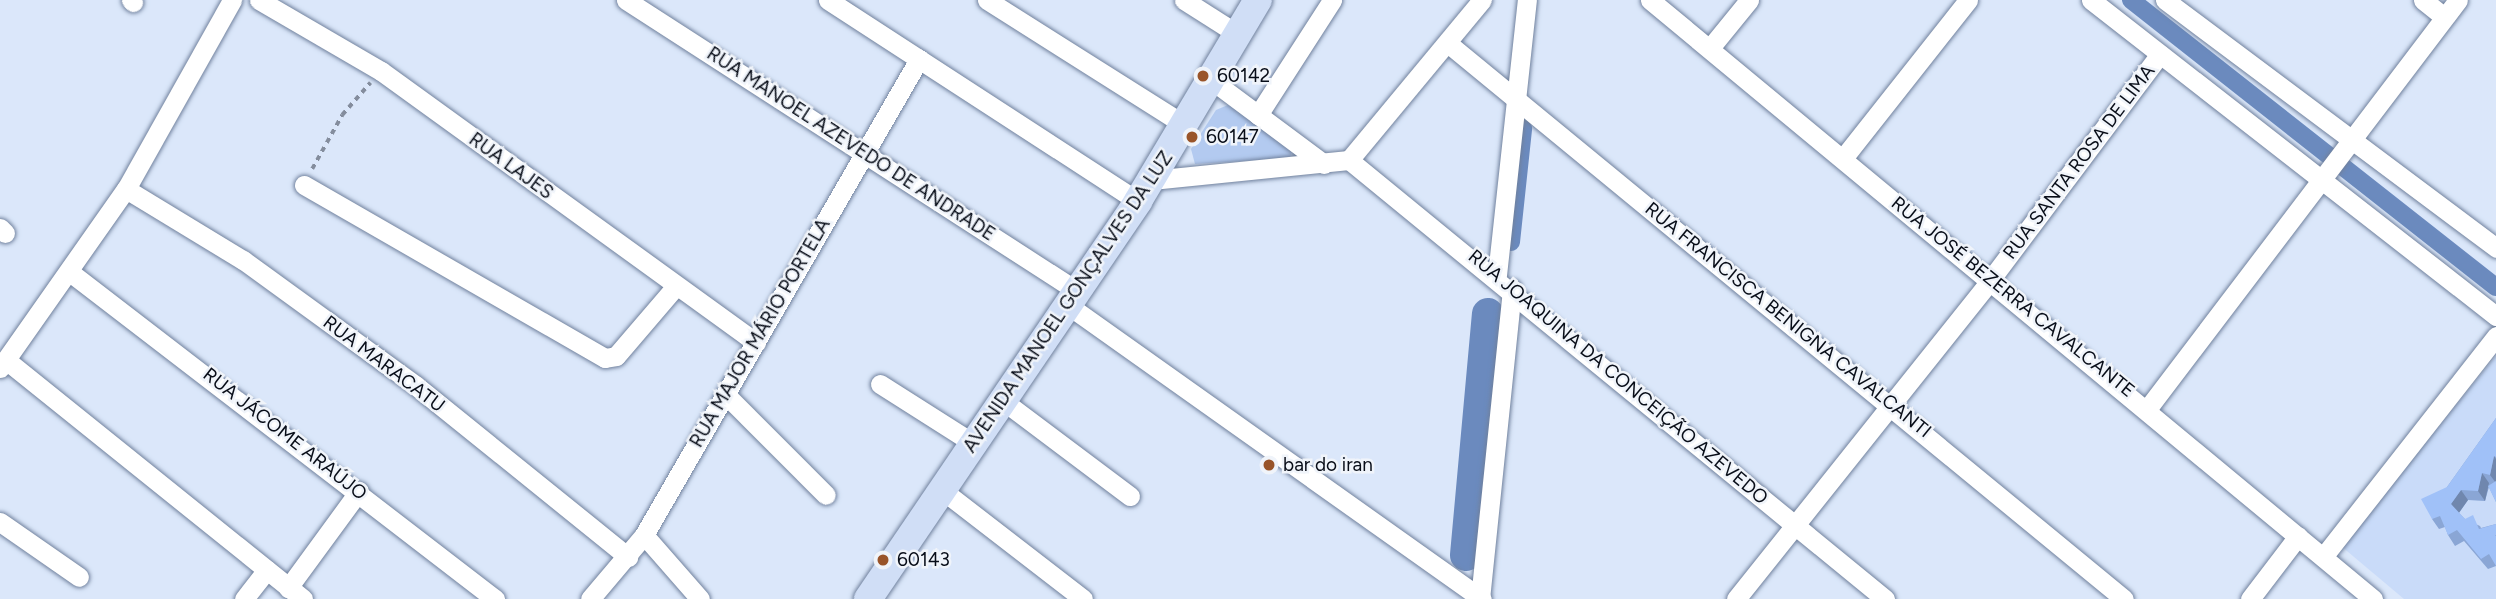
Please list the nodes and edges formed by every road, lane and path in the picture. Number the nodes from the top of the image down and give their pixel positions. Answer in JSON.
{"nodes":[{"id":1,"x":232,"y":0,"type":"edge"},
{"id":2,"x":259,"y":0,"type":"edge"},
{"id":3,"x":626,"y":0,"type":"edge"},
{"id":4,"x":828,"y":0,"type":"edge"},
{"id":5,"x":986,"y":0,"type":"edge"},
{"id":6,"x":1184,"y":0,"type":"edge"},
{"id":7,"x":1258,"y":0,"type":"edge"},
{"id":8,"x":1332,"y":0,"type":"edge"},
{"id":9,"x":1482,"y":0,"type":"edge"},
{"id":10,"x":1527,"y":0,"type":"edge"},
{"id":11,"x":1650,"y":0,"type":"edge"},
{"id":12,"x":1749,"y":0,"type":"edge"},
{"id":13,"x":1968,"y":0,"type":"edge"},
{"id":14,"x":2091,"y":0,"type":"edge"},
{"id":15,"x":2165,"y":0,"type":"edge"},
{"id":16,"x":2423,"y":0,"type":"edge"},
{"id":17,"x":2458,"y":0,"type":"edge"},
{"id":18,"x":2444,"y":17,"type":"junction"},
{"id":19,"x":1239,"y":35,"type":"junction"},
{"id":20,"x":1450,"y":45,"type":"junction"},
{"id":21,"x":1710,"y":48,"type":"junction"},
{"id":22,"x":2160,"y":54,"type":"junction"},
{"id":23,"x":919,"y":59,"type":"junction"},
{"id":24,"x":381,"y":71,"type":"junction"},
{"id":25,"x":1214,"y":82,"type":"junction"},
{"id":26,"x":1517,"y":99,"type":"junction"},
{"id":27,"x":1258,"y":115,"type":"junction"},
{"id":28,"x":1186,"y":126,"type":"junction"},
{"id":29,"x":2351,"y":142,"type":"junction"},
{"id":30,"x":863,"y":149,"type":"junction"},
{"id":31,"x":1844,"y":157,"type":"junction"},
{"id":32,"x":1349,"y":160,"type":"junction"},
{"id":33,"x":1324,"y":164,"type":"junction"},
{"id":34,"x":2327,"y":177,"type":"junction"},
{"id":35,"x":304,"y":185,"type":"joint"},
{"id":36,"x":126,"y":189,"type":"junction"},
{"id":37,"x":1144,"y":191,"type":"junction"},
{"id":38,"x":2496,"y":248,"type":"edge"},
{"id":39,"x":71,"y":273,"type":"junction"},
{"id":40,"x":1497,"y":275,"type":"junction"},
{"id":41,"x":1992,"y":279,"type":"junction"},
{"id":42,"x":676,"y":286,"type":"junction"},
{"id":43,"x":1512,"y":289,"type":"junction"},
{"id":44,"x":1070,"y":296,"type":"junction"},
{"id":45,"x":2496,"y":316,"type":"edge"},
{"id":46,"x":2496,"y":336,"type":"edge"},
{"id":47,"x":756,"y":342,"type":"junction"},
{"id":48,"x":3,"y":364,"type":"edge"},
{"id":49,"x":880,"y":384,"type":"dead end"},
{"id":50,"x":726,"y":395,"type":"junction"},
{"id":51,"x":1002,"y":400,"type":"junction"},
{"id":52,"x":1889,"y":402,"type":"junction"},
{"id":53,"x":2148,"y":408,"type":"junction"},
{"id":54,"x":973,"y":443,"type":"junction"},
{"id":55,"x":942,"y":490,"type":"junction"},
{"id":56,"x":359,"y":491,"type":"junction"},
{"id":57,"x":826,"y":495,"type":"dead end"},
{"id":58,"x":1130,"y":496,"type":"dead end"},
{"id":59,"x":0,"y":522,"type":"edge"},
{"id":60,"x":1794,"y":523,"type":"junction"},
{"id":61,"x":644,"y":535,"type":"junction"},
{"id":62,"x":2298,"y":536,"type":"junction"},
{"id":63,"x":628,"y":556,"type":"junction"},
{"id":64,"x":2323,"y":557,"type":"junction"},
{"id":65,"x":267,"y":570,"type":"junction"},
{"id":66,"x":79,"y":577,"type":"dead end"},
{"id":67,"x":295,"y":593,"type":"edge"},
{"id":68,"x":244,"y":599,"type":"edge"},
{"id":69,"x":495,"y":599,"type":"edge"},
{"id":70,"x":590,"y":599,"type":"edge"},
{"id":71,"x":700,"y":599,"type":"edge"},
{"id":72,"x":868,"y":599,"type":"edge"},
{"id":73,"x":1083,"y":599,"type":"edge"},
{"id":74,"x":1481,"y":599,"type":"edge"},
{"id":75,"x":1736,"y":599,"type":"edge"},
{"id":76,"x":1885,"y":599,"type":"edge"},
{"id":77,"x":2124,"y":599,"type":"edge"},
{"id":78,"x":2249,"y":599,"type":"edge"},
{"id":79,"x":2373,"y":599,"type":"edge"}],
"edges":[{"from":1,"to":36,"type":"street"},
{"from":2,"to":24,"type":"street","name":"RUA LAJES"},
{"from":3,"to":30,"type":"street","name":"RUA MANOEL AZEVEDO DE ANDRADE"},
{"from":4,"to":23,"type":"street"},
{"from":5,"to":28,"type":"street"},
{"from":6,"to":19,"type":"street"},
{"from":7,"to":19,"type":"main road","name":"AVENIDA MANOEL GONÇALVES DA LUZ"},
{"from":8,"to":27,"type":"street"},
{"from":9,"to":20,"type":"street"},
{"from":10,"to":26,"type":"street"},
{"from":11,"to":21,"type":"street","name":"RUA JOSÉ BEZERRA CAVALCANTE"},
{"from":12,"to":21,"type":"street"},
{"from":13,"to":31,"type":"street"},
{"from":14,"to":22,"type":"street"},
{"from":15,"to":29,"type":"street"},
{"from":16,"to":18,"type":"street"},
{"from":17,"to":18,"type":"street"},
{"from":18,"to":29,"type":"street"},
{"from":19,"to":25,"type":"main road","name":"AVENIDA MANOEL GONÇALVES DA LUZ"},
{"from":20,"to":26,"type":"street","name":"RUA FRANCISCA BENIGNA CAVALCANTI"},
{"from":20,"to":32,"type":"street"},
{"from":21,"to":31,"type":"street","name":"RUA JOSÉ BEZERRA CAVALCANTE"},
{"from":22,"to":34,"type":"street"},
{"from":22,"to":41,"type":"street","name":"RUA SANTA ROSA DE LIMA"},
{"from":23,"to":30,"type":"street","name":"RUA MAJOR MÁRIO PORTELA"},
{"from":23,"to":37,"type":"street"},
{"from":24,"to":35,"type":"path"},
{"from":24,"to":42,"type":"street","name":"RUA LAJES"},
{"from":25,"to":27,"type":"street"},
{"from":25,"to":28,"type":"main road","name":"AVENIDA MANOEL GONÇALVES DA LUZ"},
{"from":26,"to":40,"type":"street"},
{"from":26,"to":52,"type":"street","name":"RUA FRANCISCA BENIGNA CAVALCANTI"},
{"from":27,"to":33,"type":"street"},
{"from":28,"to":37,"type":"main road","name":"AVENIDA MANOEL GONÇALVES DA LUZ"},
{"from":29,"to":34,"type":"street"},
{"from":29,"to":38,"type":"street"},
{"from":30,"to":44,"type":"street","name":"RUA MANOEL AZEVEDO DE ANDRADE"},
{"from":30,"to":47,"type":"street","name":"RUA MAJOR MÁRIO PORTELA"},
{"from":31,"to":41,"type":"street","name":"RUA JOSÉ BEZERRA CAVALCANTE"},
{"from":32,"to":33,"type":"street"},
{"from":32,"to":40,"type":"street","name":"RUA JOAQUINA DA CONCEIÇÃO AZEVEDO"},
{"from":33,"to":37,"type":"street"},
{"from":34,"to":45,"type":"street"},
{"from":34,"to":53,"type":"street"},
{"from":35,"to":42,"type":"street"},
{"from":36,"to":39,"type":"street"},
{"from":36,"to":63,"type":"street","name":"RUA MARACATU"},
{"from":37,"to":44,"type":"main road","name":"AVENIDA MANOEL GONÇALVES DA LUZ"},
{"from":39,"to":48,"type":"street"},
{"from":39,"to":56,"type":"street","name":"RUA JÁCOME ARAÚJO"},
{"from":40,"to":43,"type":"street","name":"RUA JOAQUINA DA CONCEIÇÃO AZEVEDO"},
{"from":41,"to":52,"type":"street","name":"RUA SANTA ROSA DE LIMA"},
{"from":41,"to":53,"type":"street","name":"RUA JOSÉ BEZERRA CAVALCANTE"},
{"from":42,"to":47,"type":"street","name":"RUA LAJES"},
{"from":43,"to":60,"type":"street","name":"RUA JOAQUINA DA CONCEIÇÃO AZEVEDO"},
{"from":43,"to":74,"type":"street"},
{"from":44,"to":51,"type":"main road","name":"AVENIDA MANOEL GONÇALVES DA LUZ"},
{"from":44,"to":74,"type":"street","name":"RUA MANOEL AZEVEDO DE ANDRADE"},
{"from":46,"to":64,"type":"street"},
{"from":47,"to":50,"type":"street","name":"RUA MAJOR MÁRIO PORTELA"},
{"from":48,"to":65,"type":"street"},
{"from":49,"to":54,"type":"street"},
{"from":50,"to":57,"type":"street"},
{"from":50,"to":61,"type":"street","name":"RUA MAJOR MÁRIO PORTELA"},
{"from":51,"to":54,"type":"main road","name":"AVENIDA MANOEL GONÇALVES DA LUZ"},
{"from":51,"to":58,"type":"street"},
{"from":52,"to":60,"type":"street","name":"RUA SANTA ROSA DE LIMA"},
{"from":52,"to":77,"type":"street","name":"RUA FRANCISCA BENIGNA CAVALCANTI"},
{"from":53,"to":62,"type":"street","name":"RUA JOSÉ BEZERRA CAVALCANTE"},
{"from":54,"to":55,"type":"main road","name":"AVENIDA MANOEL GONÇALVES DA LUZ"},
{"from":55,"to":72,"type":"main road","name":"AVENIDA MANOEL GONÇALVES DA LUZ"},
{"from":55,"to":73,"type":"street"},
{"from":56,"to":67,"type":"street"},
{"from":56,"to":69,"type":"street","name":"RUA JÁCOME ARAÚJO"},
{"from":59,"to":66,"type":"street"},
{"from":60,"to":75,"type":"street","name":"RUA SANTA ROSA DE LIMA"},
{"from":60,"to":76,"type":"street","name":"RUA JOAQUINA DA CONCEIÇÃO AZEVEDO"},
{"from":61,"to":63,"type":"street","name":"RUA MAJOR MÁRIO PORTELA"},
{"from":61,"to":71,"type":"street"},
{"from":62,"to":64,"type":"street","name":"RUA JOSÉ BEZERRA CAVALCANTE"},
{"from":62,"to":78,"type":"street"},
{"from":63,"to":70,"type":"street","name":"RUA MAJOR MÁRIO PORTELA"},
{"from":64,"to":79,"type":"street","name":"RUA JOSÉ BEZERRA CAVALCANTE"},
{"from":65,"to":67,"type":"street"},
{"from":65,"to":68,"type":"street"}]}
